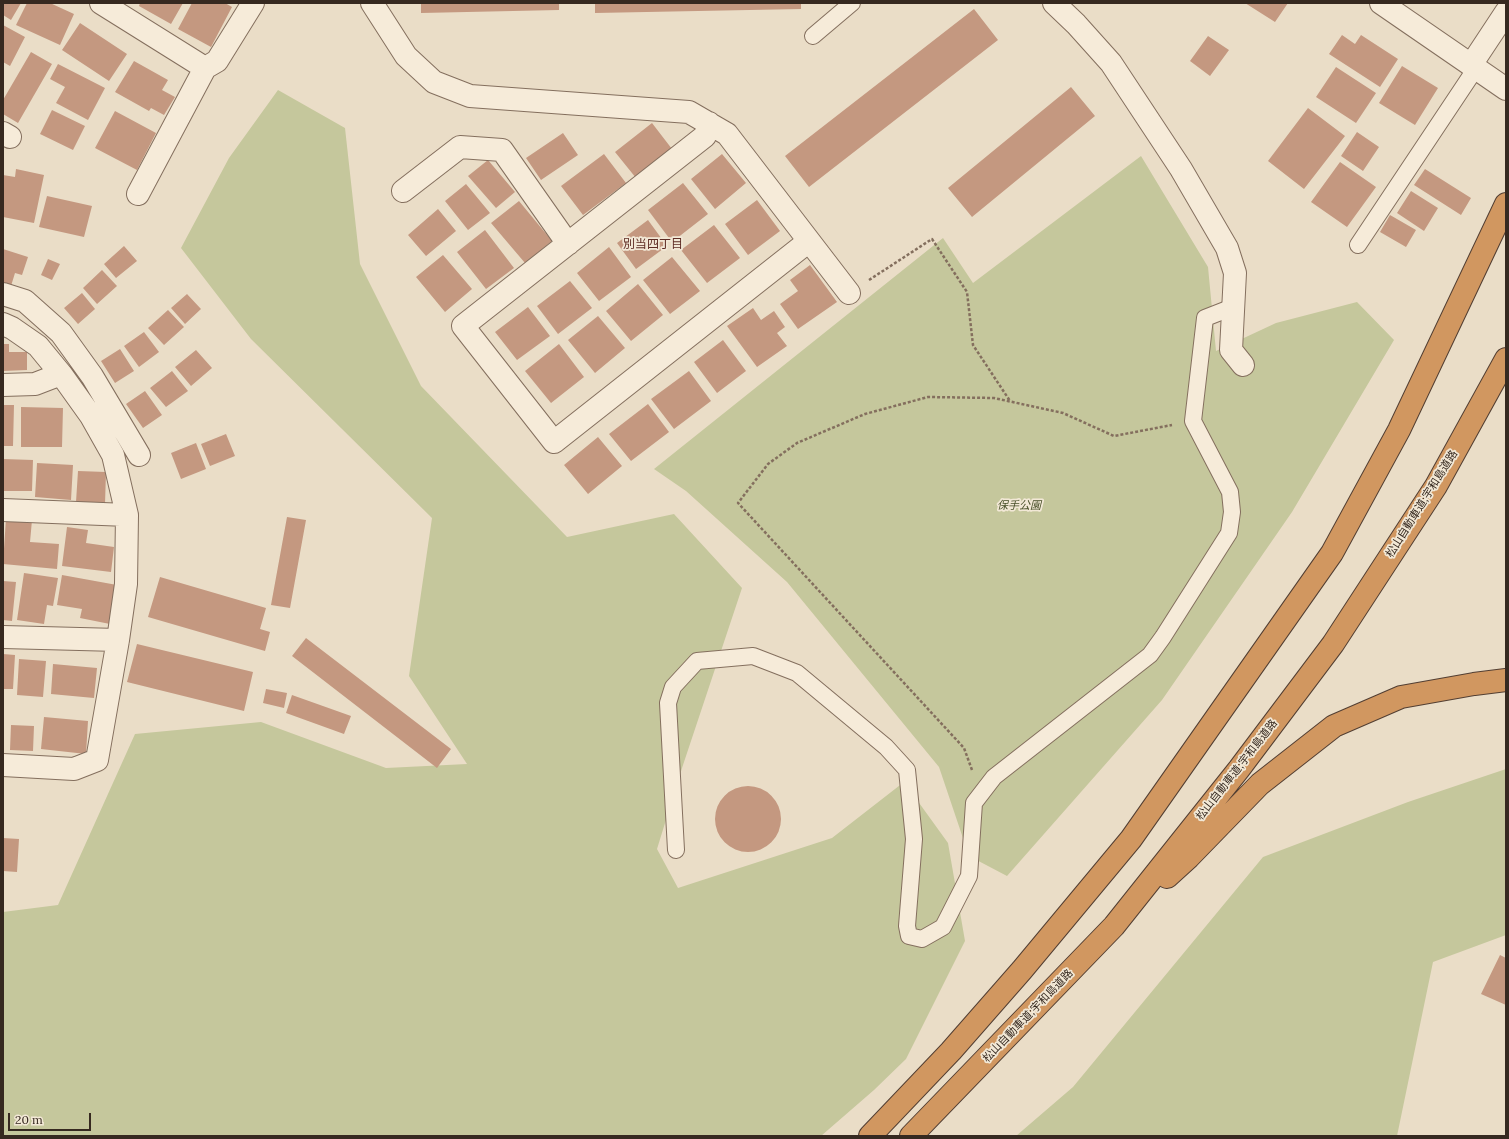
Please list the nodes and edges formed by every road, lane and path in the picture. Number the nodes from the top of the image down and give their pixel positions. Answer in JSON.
{"nodes":[{"id":1,"x":101,"y":3,"type":"edge"},
{"id":2,"x":253,"y":3,"type":"edge"},
{"id":3,"x":372,"y":3,"type":"edge"},
{"id":4,"x":852,"y":3,"type":"edge"},
{"id":5,"x":1054,"y":3,"type":"edge"},
{"id":6,"x":1381,"y":3,"type":"edge"},
{"id":7,"x":1506,"y":12,"type":"edge"},
{"id":8,"x":813,"y":36,"type":"dead end"},
{"id":9,"x":1474,"y":66,"type":"junction"},
{"id":10,"x":205,"y":68,"type":"junction"},
{"id":11,"x":1506,"y":89,"type":"edge"},
{"id":12,"x":709,"y":123,"type":"junction"},
{"id":13,"x":403,"y":191,"type":"dead end"},
{"id":14,"x":138,"y":194,"type":"dead end"},
{"id":15,"x":1506,"y":204,"type":"edge"},
{"id":16,"x":809,"y":240,"type":"junction"},
{"id":17,"x":568,"y":244,"type":"junction"},
{"id":18,"x":1358,"y":245,"type":"dead end"},
{"id":19,"x":849,"y":293,"type":"joint"},
{"id":20,"x":3,"y":294,"type":"edge"},
{"id":21,"x":1233,"y":307,"type":"junction"},
{"id":22,"x":3,"y":324,"type":"edge"},
{"id":23,"x":1506,"y":359,"type":"edge"},
{"id":24,"x":1243,"y":365,"type":"dead end"},
{"id":25,"x":61,"y":374,"type":"junction"},
{"id":26,"x":3,"y":385,"type":"edge"},
{"id":27,"x":1010,"y":402,"type":"junction"},
{"id":28,"x":1193,"y":421,"type":"junction"},
{"id":29,"x":139,"y":454,"type":"dead end"},
{"id":30,"x":3,"y":510,"type":"edge"},
{"id":31,"x":127,"y":515,"type":"junction"},
{"id":32,"x":3,"y":637,"type":"edge"},
{"id":33,"x":118,"y":640,"type":"junction"},
{"id":34,"x":1506,"y":680,"type":"edge"},
{"id":35,"x":3,"y":765,"type":"edge"},
{"id":36,"x":985,"y":789,"type":"junction"},
{"id":37,"x":676,"y":850,"type":"dead end"},
{"id":38,"x":1114,"y":926,"type":"junction"},
{"id":39,"x":870,"y":1136,"type":"edge"},
{"id":40,"x":911,"y":1136,"type":"edge"}],
"edges":[{"from":1,"to":10,"type":"street"},
{"from":2,"to":10,"type":"street"},
{"from":3,"to":12,"type":"street"},
{"from":4,"to":8,"type":"lane"},
{"from":5,"to":21,"type":"street"},
{"from":6,"to":9,"type":"street"},
{"from":7,"to":9,"type":"street"},
{"from":9,"to":11,"type":"street"},
{"from":9,"to":18,"type":"lane"},
{"from":10,"to":14,"type":"street"},
{"from":12,"to":16,"type":"street"},
{"from":12,"to":17,"type":"street"},
{"from":13,"to":17,"type":"street"},
{"from":15,"to":39,"type":"highway"},
{"from":16,"to":17,"type":"street"},
{"from":16,"to":19,"type":"street"},
{"from":19,"to":27,"type":"path"},
{"from":20,"to":29,"type":"street"},
{"from":21,"to":24,"type":"street"},
{"from":21,"to":28,"type":"lane"},
{"from":22,"to":25,"type":"street"},
{"from":23,"to":38,"type":"highway","name":"松山自動車道;宇和島道路"},
{"from":25,"to":26,"type":"street"},
{"from":25,"to":31,"type":"street"},
{"from":27,"to":28,"type":"path"},
{"from":27,"to":36,"type":"path"},
{"from":28,"to":36,"type":"lane"},
{"from":30,"to":31,"type":"street"},
{"from":31,"to":33,"type":"street"},
{"from":32,"to":33,"type":"street"},
{"from":33,"to":35,"type":"street"},
{"from":34,"to":38,"type":"highway"},
{"from":36,"to":37,"type":"lane"},
{"from":38,"to":40,"type":"highway","name":"松山自動車道;宇和島道路"}]}
